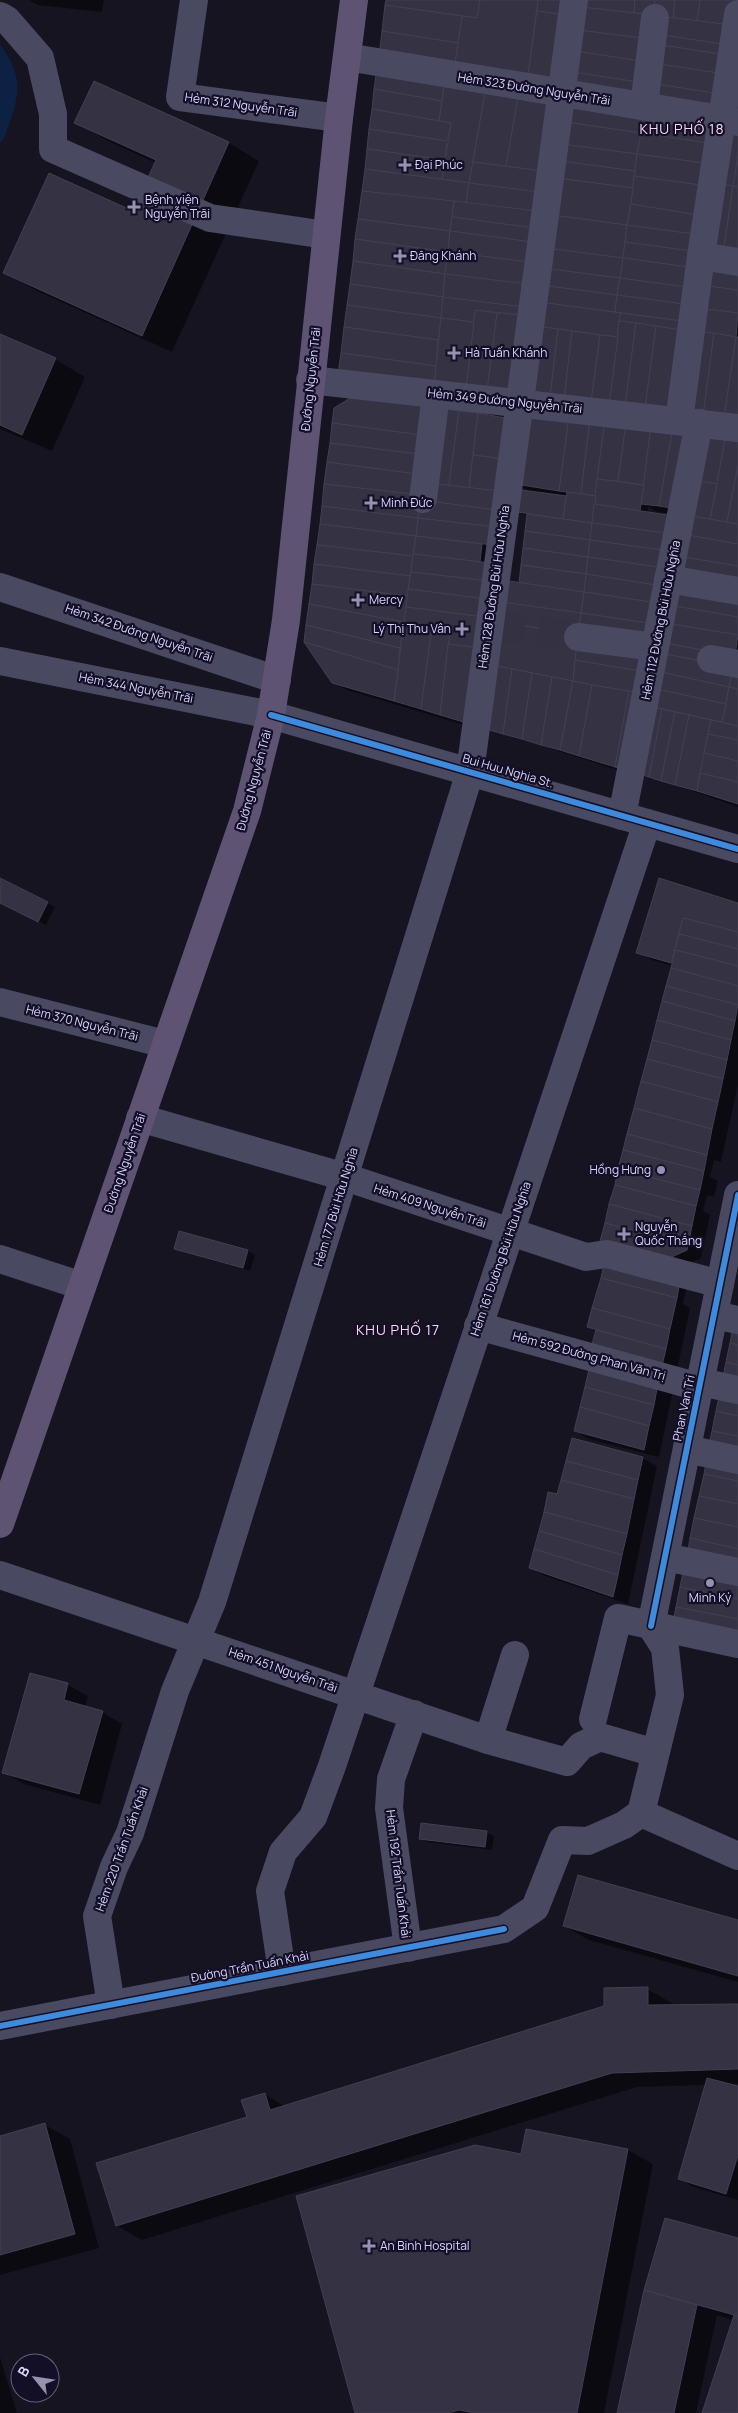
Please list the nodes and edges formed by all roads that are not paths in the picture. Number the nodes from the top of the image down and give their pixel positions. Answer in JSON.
{"nodes":[{"id":1,"x":194,"y":0,"type":"edge"},
{"id":2,"x":354,"y":0,"type":"edge"},
{"id":3,"x":574,"y":0,"type":"edge"},
{"id":4,"x":738,"y":14,"type":"edge"},
{"id":5,"x":0,"y":16,"type":"edge"},
{"id":6,"x":655,"y":18,"type":"dead end"},
{"id":7,"x":346,"y":57,"type":"junction"},
{"id":8,"x":562,"y":94,"type":"junction"},
{"id":9,"x":644,"y":106,"type":"junction"},
{"id":10,"x":339,"y":118,"type":"junction"},
{"id":11,"x":730,"y":120,"type":"edge"},
{"id":12,"x":326,"y":235,"type":"junction"},
{"id":13,"x":701,"y":256,"type":"junction"},
{"id":14,"x":738,"y":262,"type":"edge"},
{"id":15,"x":310,"y":380,"type":"junction"},
{"id":16,"x":436,"y":394,"type":"junction"},
{"id":17,"x":519,"y":403,"type":"junction"},
{"id":18,"x":689,"y":422,"type":"junction"},
{"id":19,"x":738,"y":428,"type":"edge"},
{"id":20,"x":423,"y":499,"type":"dead end"},
{"id":21,"x":668,"y":579,"type":"junction"},
{"id":22,"x":0,"y":587,"type":"edge"},
{"id":23,"x":738,"y":591,"type":"edge"},
{"id":24,"x":578,"y":637,"type":"tunnel mouth"},
{"id":25,"x":655,"y":647,"type":"junction"},
{"id":26,"x":711,"y":659,"type":"dead end"},
{"id":27,"x":0,"y":661,"type":"edge"},
{"id":28,"x":738,"y":664,"type":"edge"},
{"id":29,"x":277,"y":680,"type":"junction"},
{"id":30,"x":271,"y":714,"type":"junction"},
{"id":31,"x":470,"y":772,"type":"junction"},
{"id":32,"x":635,"y":820,"type":"junction"},
{"id":33,"x":738,"y":850,"type":"edge"},
{"id":34,"x":0,"y":1002,"type":"edge"},
{"id":35,"x":165,"y":1044,"type":"junction"},
{"id":36,"x":140,"y":1118,"type":"junction"},
{"id":37,"x":345,"y":1177,"type":"junction"},
{"id":38,"x":738,"y":1195,"type":"edge"},
{"id":39,"x":510,"y":1232,"type":"junction"},
{"id":40,"x":733,"y":1246,"type":"edge"},
{"id":41,"x":0,"y":1259,"type":"edge"},
{"id":42,"x":720,"y":1284,"type":"junction"},
{"id":43,"x":82,"y":1286,"type":"junction"},
{"id":44,"x":726,"y":1318,"type":"edge"},
{"id":45,"x":478,"y":1326,"type":"junction"},
{"id":46,"x":700,"y":1384,"type":"junction"},
{"id":47,"x":738,"y":1390,"type":"edge"},
{"id":48,"x":687,"y":1449,"type":"junction"},
{"id":49,"x":738,"y":1460,"type":"edge"},
{"id":50,"x":0,"y":1524,"type":"edge"},
{"id":51,"x":665,"y":1557,"type":"junction"},
{"id":52,"x":738,"y":1572,"type":"edge"},
{"id":53,"x":0,"y":1575,"type":"edge"},
{"id":54,"x":651,"y":1626,"type":"junction"},
{"id":55,"x":196,"y":1640,"type":"junction"},
{"id":56,"x":738,"y":1644,"type":"edge"},
{"id":57,"x":514,"y":1655,"type":"dead end"},
{"id":58,"x":356,"y":1695,"type":"junction"},
{"id":59,"x":414,"y":1714,"type":"junction"},
{"id":60,"x":593,"y":1719,"type":"dead end"},
{"id":61,"x":488,"y":1740,"type":"junction"},
{"id":62,"x":655,"y":1753,"type":"junction"},
{"id":63,"x":641,"y":1813,"type":"junction"},
{"id":64,"x":738,"y":1856,"type":"edge"},
{"id":65,"x":408,"y":1948,"type":"junction"},
{"id":66,"x":282,"y":1972,"type":"junction"},
{"id":67,"x":111,"y":2005,"type":"junction"},
{"id":68,"x":0,"y":2026,"type":"edge"}],
"edges":[{"from":1,"to":10,"type":"street","name":"Hẻm 312 Nguyễn Trãi"},
{"from":2,"to":7,"type":"main road","name":"Đường Nguyễn Trãi"},
{"from":3,"to":8,"type":"street","name":"Hẻm 128 Đường Bùi Hữu Nghĩa"},
{"from":4,"to":11,"type":"street","name":"Hẻm 112 Đường Bùi Hữu Nghĩa"},
{"from":5,"to":12,"type":"street"},
{"from":6,"to":9,"type":"street"},
{"from":7,"to":8,"type":"street","name":"Hẻm 323 Đường Nguyễn Trãi"},
{"from":7,"to":10,"type":"main road","name":"Đường Nguyễn Trãi"},
{"from":8,"to":9,"type":"street","name":"Hẻm 323 Đường Nguyễn Trãi"},
{"from":8,"to":17,"type":"street","name":"Hẻm 128 Đường Bùi Hữu Nghĩa"},
{"from":9,"to":11,"type":"street","name":"Hẻm 323 Đường Nguyễn Trãi"},
{"from":10,"to":12,"type":"main road","name":"Đường Nguyễn Trãi"},
{"from":11,"to":13,"type":"street","name":"Hẻm 112 Đường Bùi Hữu Nghĩa"},
{"from":12,"to":15,"type":"main road","name":"Đường Nguyễn Trãi"},
{"from":13,"to":14,"type":"street"},
{"from":13,"to":18,"type":"street","name":"Hẻm 112 Đường Bùi Hữu Nghĩa"},
{"from":15,"to":16,"type":"street","name":"Hẻm 349 Đường Nguyễn Trãi"},
{"from":15,"to":29,"type":"main road","name":"Đường Nguyễn Trãi"},
{"from":16,"to":17,"type":"street","name":"Hẻm 349 Đường Nguyễn Trãi"},
{"from":16,"to":20,"type":"street"},
{"from":17,"to":18,"type":"street","name":"Hẻm 349 Đường Nguyễn Trãi"},
{"from":17,"to":31,"type":"street","name":"Hẻm 128 Đường Bùi Hữu Nghĩa"},
{"from":18,"to":19,"type":"street","name":"Hẻm 349 Đường Nguyễn Trãi"},
{"from":18,"to":21,"type":"street","name":"Hẻm 112 Đường Bùi Hữu Nghĩa"},
{"from":21,"to":23,"type":"street"},
{"from":21,"to":25,"type":"street","name":"Hẻm 112 Đường Bùi Hữu Nghĩa"},
{"from":22,"to":29,"type":"street","name":"Hẻm 342 Đường Nguyễn Trãi"},
{"from":24,"to":25,"type":"street"},
{"from":25,"to":32,"type":"street","name":"Hẻm 112 Đường Bùi Hữu Nghĩa"},
{"from":26,"to":28,"type":"street"},
{"from":27,"to":30,"type":"street","name":"Hẻm 344 Nguyễn Trãi"},
{"from":29,"to":30,"type":"main road","name":"Đường Nguyễn Trãi"},
{"from":30,"to":31,"type":"street","name":"Bui Huu Nghia St."},
{"from":30,"to":35,"type":"main road","name":"Đường Nguyễn Trãi"},
{"from":31,"to":32,"type":"street","name":"Bui Huu Nghia St."},
{"from":31,"to":37,"type":"street","name":"Hẻm 177 Bùi Hữu Nghĩa"},
{"from":32,"to":33,"type":"street","name":"Bui Huu Nghia St."},
{"from":32,"to":39,"type":"street","name":"Hẻm 161 Đường Bùi Hữu Nghĩa"},
{"from":34,"to":35,"type":"street","name":"Hẻm 370 Nguyễn Trãi"},
{"from":35,"to":36,"type":"main road","name":"Đường Nguyễn Trãi"},
{"from":36,"to":37,"type":"street","name":"Hẻm 409 Nguyễn Trãi"},
{"from":36,"to":43,"type":"main road","name":"Đường Nguyễn Trãi"},
{"from":37,"to":39,"type":"street","name":"Hẻm 409 Nguyễn Trãi"},
{"from":37,"to":55,"type":"street","name":"Hẻm 177 Bùi Hữu Nghĩa"},
{"from":38,"to":40,"type":"street","name":"Phan Van Tri"},
{"from":39,"to":42,"type":"street","name":"Hẻm 409 Nguyễn Trãi"},
{"from":39,"to":45,"type":"street","name":"Hẻm 161 Đường Bùi Hữu Nghĩa"},
{"from":40,"to":42,"type":"street","name":"Phan Van Tri"},
{"from":41,"to":43,"type":"street"},
{"from":42,"to":44,"type":"street","name":"Phan Van Tri"},
{"from":43,"to":50,"type":"main road","name":"Đường Nguyễn Trãi"},
{"from":44,"to":46,"type":"street","name":"Phan Van Tri"},
{"from":45,"to":46,"type":"street","name":"Hẻm 592 Đường Phan Văn Trị"},
{"from":45,"to":58,"type":"street","name":"Hẻm 161 Đường Bùi Hữu Nghĩa"},
{"from":46,"to":47,"type":"street","name":"Hẻm 592 Đường Phan Văn Trị"},
{"from":46,"to":48,"type":"street","name":"Phan Van Tri"},
{"from":48,"to":49,"type":"street"},
{"from":48,"to":51,"type":"street","name":"Phan Van Tri"},
{"from":51,"to":52,"type":"street"},
{"from":51,"to":54,"type":"street","name":"Phan Van Tri"},
{"from":53,"to":55,"type":"street","name":"Hẻm 451 Nguyễn Trãi"},
{"from":54,"to":56,"type":"street"},
{"from":54,"to":60,"type":"street"},
{"from":54,"to":62,"type":"street"},
{"from":55,"to":58,"type":"street","name":"Hẻm 451 Nguyễn Trãi"},
{"from":55,"to":67,"type":"street","name":"Hẻm 220 Trần Tuấn Khải"},
{"from":57,"to":61,"type":"street"},
{"from":58,"to":59,"type":"street","name":"Hẻm 451 Nguyễn Trãi"},
{"from":58,"to":66,"type":"street","name":"Hẻm 161 Đường Bùi Hữu Nghĩa"},
{"from":59,"to":61,"type":"street","name":"Hẻm 451 Nguyễn Trãi"},
{"from":59,"to":65,"type":"street","name":"Hẻm 192 Trần Tuấn Khải"},
{"from":61,"to":62,"type":"street","name":"Hẻm 451 Nguyễn Trãi"},
{"from":62,"to":63,"type":"street"},
{"from":63,"to":64,"type":"street"},
{"from":63,"to":65,"type":"street","name":"Đường Trần Tuấn Khải"},
{"from":65,"to":66,"type":"street","name":"Đường Trần Tuấn Khải"},
{"from":66,"to":67,"type":"street","name":"Đường Trần Tuấn Khải"},
{"from":67,"to":68,"type":"street","name":"Đường Trần Tuấn Khải"}]}
